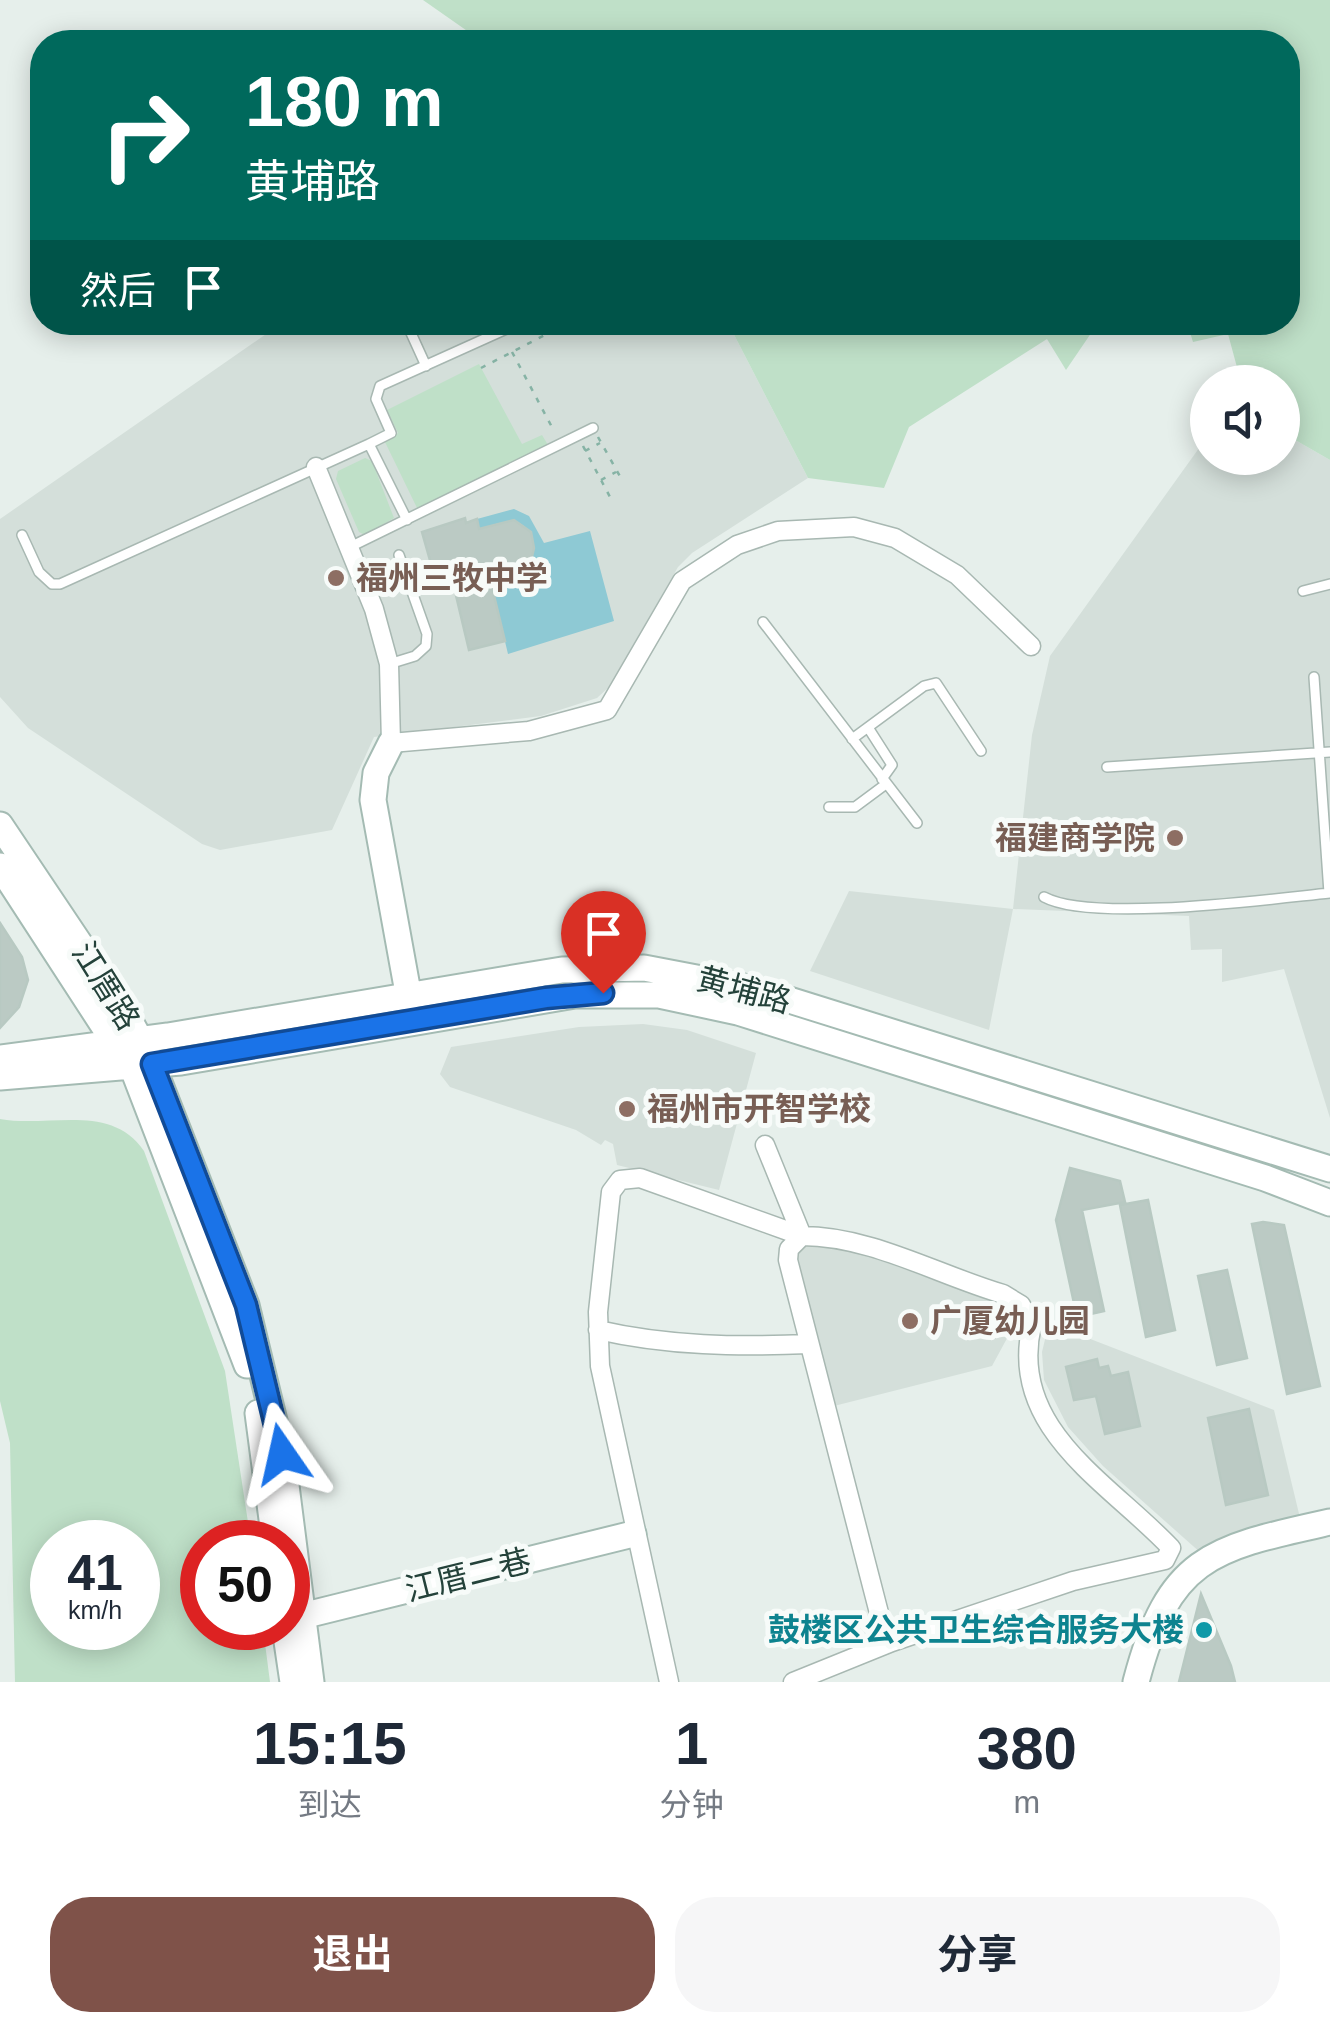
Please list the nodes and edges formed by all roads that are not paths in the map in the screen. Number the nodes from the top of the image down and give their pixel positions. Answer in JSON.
{"nodes":[{"id":1,"x":412,"y":335,"type":"edge"},
{"id":2,"x":494,"y":335,"type":"edge"},
{"id":3,"x":426,"y":366,"type":"junction"},
{"id":4,"x":594,"y":428,"type":"road end"},
{"id":5,"x":369,"y":444,"type":"junction"},
{"id":6,"x":316,"y":467,"type":"junction"},
{"id":7,"x":407,"y":520,"type":"junction"},
{"id":8,"x":22,"y":535,"type":"dead end"},
{"id":9,"x":350,"y":548,"type":"junction"},
{"id":10,"x":400,"y":555,"type":"dead end"},
{"id":11,"x":1330,"y":584,"type":"edge"},
{"id":12,"x":1303,"y":591,"type":"dead end"},
{"id":13,"x":763,"y":622,"type":"dead end"},
{"id":14,"x":1032,"y":646,"type":"dead end"},
{"id":15,"x":389,"y":664,"type":"junction"},
{"id":16,"x":1314,"y":677,"type":"dead end"},
{"id":17,"x":868,"y":729,"type":"junction"},
{"id":18,"x":852,"y":739,"type":"junction"},
{"id":19,"x":391,"y":743,"type":"junction"},
{"id":20,"x":982,"y":751,"type":"dead end"},
{"id":21,"x":1325,"y":753,"type":"edge"},
{"id":22,"x":1107,"y":767,"type":"dead end"},
{"id":23,"x":884,"y":781,"type":"junction"},
{"id":24,"x":830,"y":807,"type":"dead end"},
{"id":25,"x":917,"y":823,"type":"dead end"},
{"id":26,"x":0,"y":825,"type":"edge"},
{"id":27,"x":0,"y":866,"type":"edge"},
{"id":28,"x":1330,"y":893,"type":"edge"},
{"id":29,"x":1044,"y":897,"type":"dead end"},
{"id":30,"x":409,"y":998,"type":"junction"},
{"id":31,"x":135,"y":1053,"type":"junction"},
{"id":32,"x":88,"y":1057,"type":"junction"},
{"id":33,"x":0,"y":1058,"type":"edge"},
{"id":34,"x":0,"y":1077,"type":"edge"},
{"id":35,"x":765,"y":1145,"type":"dead end"},
{"id":36,"x":1330,"y":1169,"type":"edge"},
{"id":37,"x":1330,"y":1203,"type":"edge"},
{"id":38,"x":802,"y":1236,"type":"junction"},
{"id":39,"x":598,"y":1330,"type":"junction"},
{"id":40,"x":809,"y":1344,"type":"junction"},
{"id":41,"x":271,"y":1520,"type":"edge"},
{"id":42,"x":287,"y":1520,"type":"edge"},
{"id":43,"x":1330,"y":1522,"type":"edge"},
{"id":44,"x":633,"y":1534,"type":"junction"},
{"id":45,"x":310,"y":1618,"type":"edge"},
{"id":46,"x":888,"y":1644,"type":"junction"},
{"id":47,"x":294,"y":1650,"type":"edge"},
{"id":48,"x":301,"y":1650,"type":"edge"},
{"id":49,"x":293,"y":1682,"type":"edge"},
{"id":50,"x":310,"y":1682,"type":"edge"},
{"id":51,"x":668,"y":1682,"type":"edge"},
{"id":52,"x":793,"y":1682,"type":"edge"},
{"id":53,"x":1136,"y":1682,"type":"edge"}],
"edges":[{"from":1,"to":3,"type":"lane"},
{"from":2,"to":3,"type":"lane"},
{"from":3,"to":5,"type":"lane"},
{"from":4,"to":7,"type":"lane"},
{"from":5,"to":6,"type":"lane"},
{"from":5,"to":7,"type":"lane"},
{"from":6,"to":8,"type":"lane"},
{"from":6,"to":9,"type":"street"},
{"from":7,"to":9,"type":"lane"},
{"from":9,"to":15,"type":"street"},
{"from":10,"to":15,"type":"lane"},
{"from":11,"to":12,"type":"lane"},
{"from":13,"to":18,"type":"lane"},
{"from":14,"to":19,"type":"street"},
{"from":15,"to":19,"type":"street"},
{"from":16,"to":21,"type":"lane"},
{"from":17,"to":18,"type":"lane"},
{"from":17,"to":20,"type":"lane"},
{"from":17,"to":23,"type":"lane"},
{"from":18,"to":23,"type":"lane"},
{"from":19,"to":30,"type":"main road"},
{"from":21,"to":22,"type":"lane"},
{"from":21,"to":28,"type":"lane"},
{"from":23,"to":24,"type":"lane"},
{"from":23,"to":25,"type":"lane"},
{"from":26,"to":31,"type":"main road","name":"江厝路"},
{"from":27,"to":31,"type":"main road","name":"江厝路"},
{"from":28,"to":29,"type":"lane"},
{"from":30,"to":31,"type":"main road","name":"黄埔路"},
{"from":30,"to":36,"type":"main road","name":"黄埔路"},
{"from":31,"to":32,"type":"main road","name":"黄埔路"},
{"from":31,"to":37,"type":"main road","name":"黄埔路"},
{"from":31,"to":41,"type":"main road","name":"江厝路"},
{"from":31,"to":42,"type":"main road","name":"江厝路"},
{"from":32,"to":33,"type":"main road"},
{"from":32,"to":34,"type":"main road"},
{"from":35,"to":38,"type":"street"},
{"from":38,"to":39,"type":"street"},
{"from":38,"to":40,"type":"street"},
{"from":38,"to":46,"type":"street"},
{"from":39,"to":40,"type":"street"},
{"from":39,"to":44,"type":"street"},
{"from":40,"to":46,"type":"street"},
{"from":43,"to":53,"type":"main road"},
{"from":44,"to":45,"type":"main road","name":"江厝二巷"},
{"from":44,"to":51,"type":"street"},
{"from":46,"to":52,"type":"street"},
{"from":47,"to":49,"type":"main road","name":"江厝路"},
{"from":48,"to":50,"type":"main road","name":"江厝路"}]}
